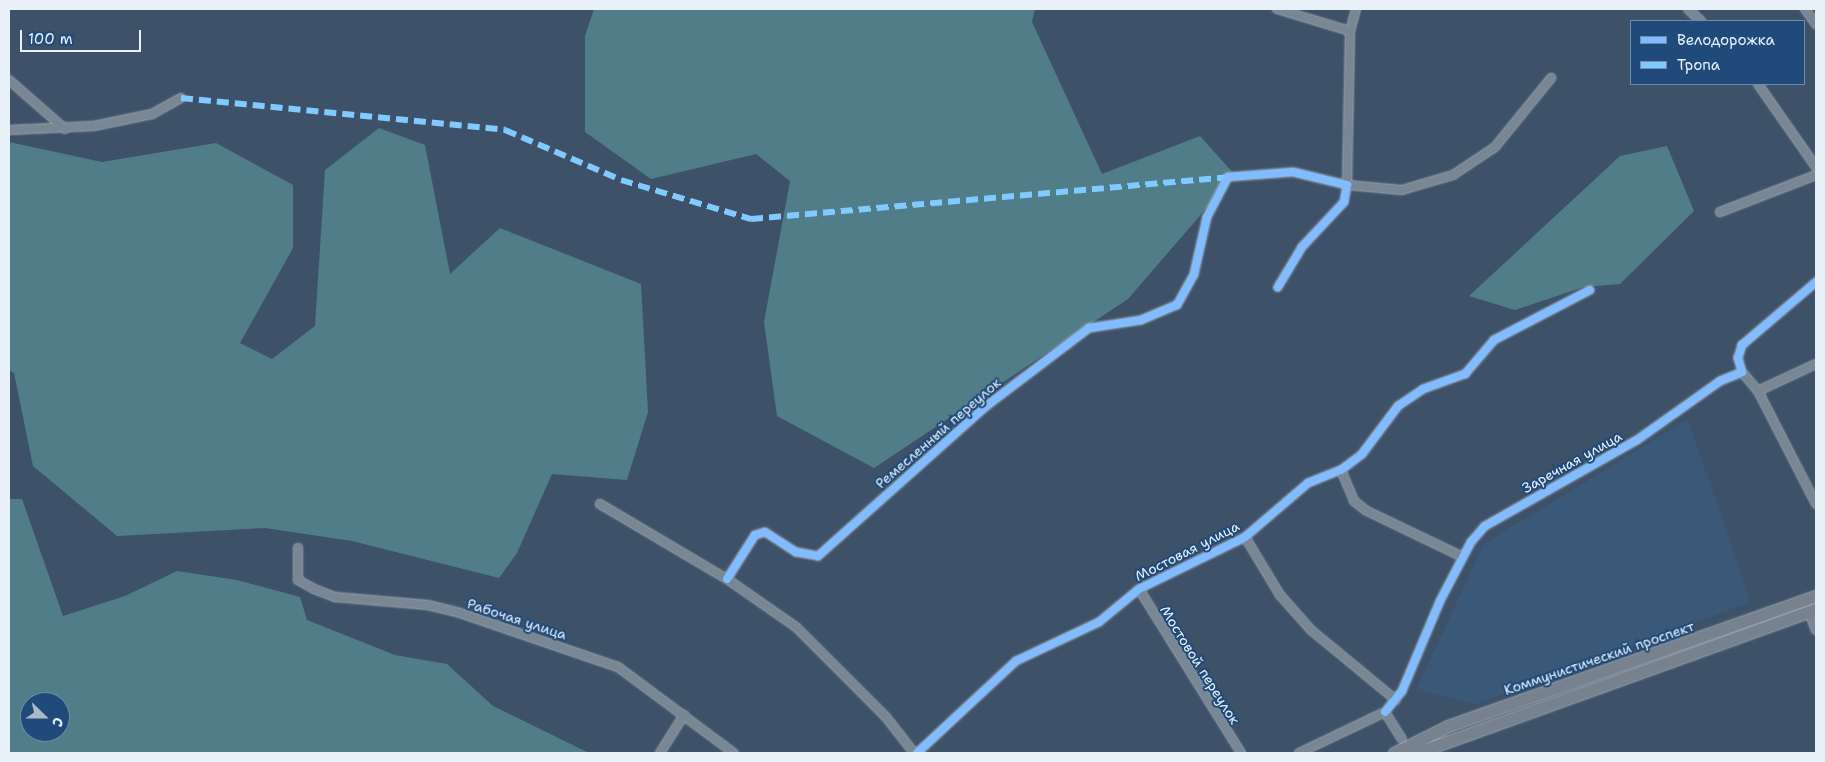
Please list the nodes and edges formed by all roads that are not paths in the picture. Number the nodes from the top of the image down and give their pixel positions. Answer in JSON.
{"nodes":[{"id":1,"x":1277,"y":9,"type":"edge"},
{"id":2,"x":1356,"y":9,"type":"edge"},
{"id":3,"x":1688,"y":9,"type":"edge"},
{"id":4,"x":1806,"y":9,"type":"edge"},
{"id":5,"x":1700,"y":20,"type":"edge"},
{"id":6,"x":1816,"y":24,"type":"edge"},
{"id":7,"x":1350,"y":30,"type":"junction"},
{"id":8,"x":1551,"y":78,"type":"dead end"},
{"id":9,"x":9,"y":80,"type":"edge"},
{"id":10,"x":1759,"y":85,"type":"edge"},
{"id":11,"x":181,"y":98,"type":"dead end"},
{"id":12,"x":65,"y":128,"type":"junction"},
{"id":13,"x":9,"y":130,"type":"edge"},
{"id":14,"x":1816,"y":167,"type":"edge"},
{"id":15,"x":1816,"y":175,"type":"edge"},
{"id":16,"x":1346,"y":185,"type":"junction"},
{"id":17,"x":1720,"y":212,"type":"dead end"},
{"id":18,"x":1816,"y":282,"type":"edge"},
{"id":19,"x":1278,"y":287,"type":"dead end"},
{"id":20,"x":1590,"y":290,"type":"dead end"},
{"id":21,"x":1816,"y":364,"type":"edge"},
{"id":22,"x":1742,"y":372,"type":"junction"},
{"id":23,"x":1758,"y":391,"type":"junction"},
{"id":24,"x":1341,"y":470,"type":"junction"},
{"id":25,"x":600,"y":504,"type":"dead end"},
{"id":26,"x":1816,"y":504,"type":"edge"},
{"id":27,"x":1245,"y":537,"type":"junction"},
{"id":28,"x":298,"y":548,"type":"dead end"},
{"id":29,"x":1463,"y":557,"type":"junction"},
{"id":30,"x":727,"y":579,"type":"junction"},
{"id":31,"x":1139,"y":589,"type":"junction"},
{"id":32,"x":1816,"y":596,"type":"edge"},
{"id":33,"x":1812,"y":610,"type":"edge"},
{"id":34,"x":1816,"y":630,"type":"edge"},
{"id":35,"x":1396,"y":700,"type":"junction"},
{"id":36,"x":1385,"y":712,"type":"junction"},
{"id":37,"x":684,"y":715,"type":"junction"},
{"id":38,"x":1401,"y":738,"type":"dead end"},
{"id":39,"x":660,"y":753,"type":"edge"},
{"id":40,"x":734,"y":753,"type":"edge"},
{"id":41,"x":915,"y":753,"type":"edge"},
{"id":42,"x":1241,"y":753,"type":"edge"},
{"id":43,"x":1299,"y":753,"type":"edge"},
{"id":44,"x":1394,"y":753,"type":"edge"},
{"id":45,"x":1416,"y":753,"type":"edge"}],
"edges":[{"from":1,"to":7,"type":"street"},
{"from":2,"to":7,"type":"street"},
{"from":3,"to":5,"type":"street"},
{"from":4,"to":6,"type":"street"},
{"from":7,"to":16,"type":"street"},
{"from":8,"to":16,"type":"street"},
{"from":9,"to":12,"type":"street"},
{"from":10,"to":14,"type":"street"},
{"from":11,"to":12,"type":"street"},
{"from":12,"to":13,"type":"street"},
{"from":15,"to":17,"type":"street"},
{"from":16,"to":19,"type":"street"},
{"from":16,"to":30,"type":"street","name":"Ремесленный переулок"},
{"from":18,"to":22,"type":"street"},
{"from":20,"to":24,"type":"street","name":"Мостовая улица"},
{"from":21,"to":23,"type":"street"},
{"from":22,"to":23,"type":"street"},
{"from":22,"to":29,"type":"street","name":"Заречная улица"},
{"from":23,"to":26,"type":"street"},
{"from":24,"to":27,"type":"street","name":"Мостовая улица"},
{"from":24,"to":29,"type":"street"},
{"from":25,"to":30,"type":"street"},
{"from":27,"to":31,"type":"street","name":"Мостовая улица"},
{"from":27,"to":35,"type":"street"},
{"from":28,"to":37,"type":"street","name":"Рабочая улица"},
{"from":29,"to":35,"type":"street","name":"Заречная улица"},
{"from":30,"to":41,"type":"street"},
{"from":31,"to":41,"type":"street","name":"Мостовая улица"},
{"from":31,"to":42,"type":"street","name":"Мостовой переулок"},
{"from":32,"to":44,"type":"main road","name":"Коммунистический проспект"},
{"from":33,"to":34,"type":"street"},
{"from":33,"to":45,"type":"main road","name":"Коммунистический проспект"},
{"from":35,"to":36,"type":"street","name":"Заречная улица"},
{"from":36,"to":38,"type":"street"},
{"from":36,"to":43,"type":"street"},
{"from":37,"to":39,"type":"street"},
{"from":37,"to":40,"type":"street","name":"Рабочая улица"}]}
